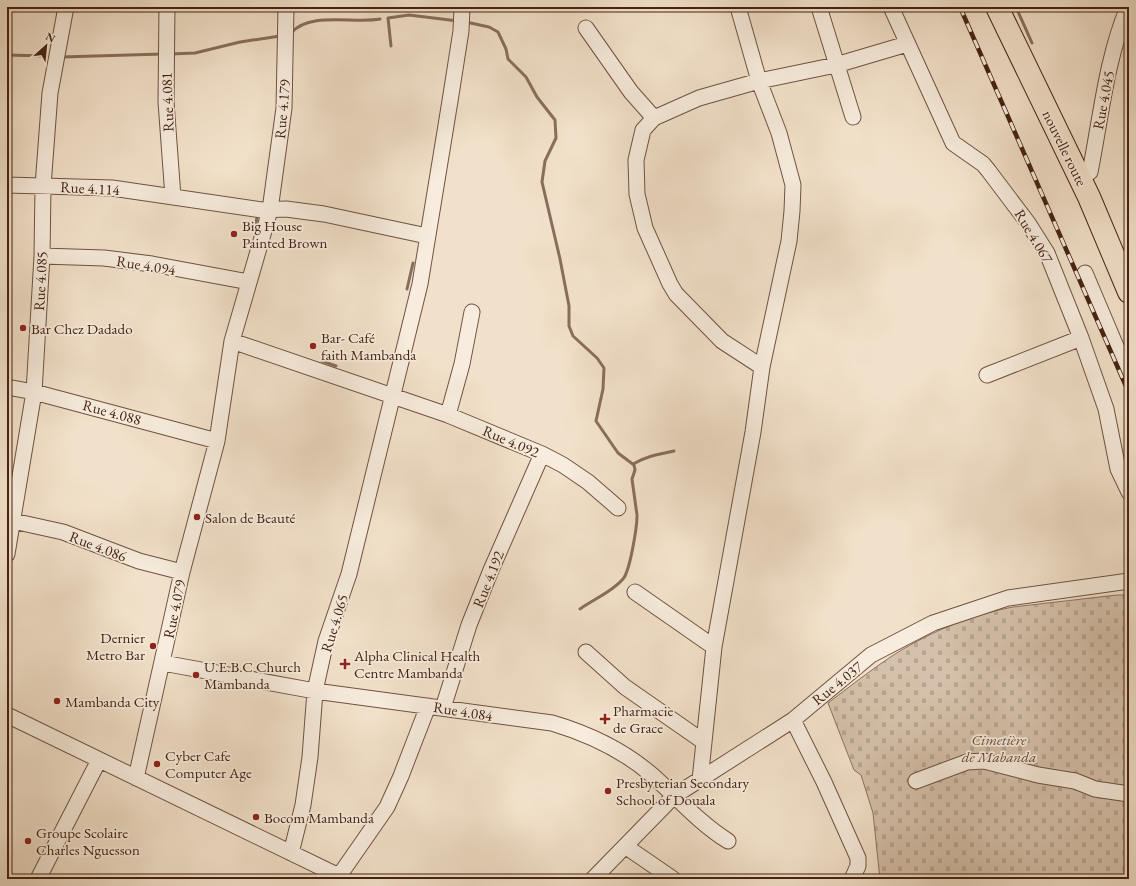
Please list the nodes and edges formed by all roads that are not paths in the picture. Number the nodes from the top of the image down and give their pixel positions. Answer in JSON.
{"nodes":[{"id":1,"x":66,"y":7,"type":"edge"},
{"id":2,"x":166,"y":7,"type":"edge"},
{"id":3,"x":286,"y":7,"type":"edge"},
{"id":4,"x":462,"y":7,"type":"edge"},
{"id":5,"x":738,"y":7,"type":"edge"},
{"id":6,"x":819,"y":7,"type":"edge"},
{"id":7,"x":891,"y":7,"type":"edge"},
{"id":8,"x":997,"y":7,"type":"edge"},
{"id":9,"x":1011,"y":7,"type":"edge"},
{"id":10,"x":1128,"y":7,"type":"edge"},
{"id":11,"x":586,"y":28,"type":"dead end"},
{"id":12,"x":907,"y":44,"type":"junction"},
{"id":13,"x":836,"y":65,"type":"junction"},
{"id":14,"x":759,"y":81,"type":"junction"},
{"id":15,"x":853,"y":117,"type":"dead end"},
{"id":16,"x":654,"y":118,"type":"junction"},
{"id":17,"x":1090,"y":172,"type":"junction"},
{"id":18,"x":7,"y":185,"type":"edge"},
{"id":19,"x":43,"y":186,"type":"junction"},
{"id":20,"x":173,"y":197,"type":"junction"},
{"id":21,"x":270,"y":210,"type":"junction"},
{"id":22,"x":427,"y":236,"type":"junction"},
{"id":23,"x":42,"y":256,"type":"junction"},
{"id":24,"x":1129,"y":258,"type":"edge"},
{"id":25,"x":1085,"y":273,"type":"dead end"},
{"id":26,"x":249,"y":282,"type":"junction"},
{"id":27,"x":1129,"y":292,"type":"edge"},
{"id":28,"x":472,"y":312,"type":"dead end"},
{"id":29,"x":1081,"y":338,"type":"junction"},
{"id":30,"x":232,"y":341,"type":"junction"},
{"id":31,"x":762,"y":367,"type":"junction"},
{"id":32,"x":987,"y":374,"type":"dead end"},
{"id":33,"x":1129,"y":377,"type":"edge"},
{"id":34,"x":7,"y":387,"type":"edge"},
{"id":35,"x":34,"y":392,"type":"junction"},
{"id":36,"x":392,"y":396,"type":"junction"},
{"id":37,"x":448,"y":415,"type":"junction"},
{"id":38,"x":217,"y":441,"type":"junction"},
{"id":39,"x":542,"y":454,"type":"junction"},
{"id":40,"x":1129,"y":492,"type":"edge"},
{"id":41,"x":618,"y":508,"type":"dead end"},
{"id":42,"x":13,"y":521,"type":"junction"},
{"id":43,"x":7,"y":554,"type":"edge"},
{"id":44,"x":182,"y":572,"type":"junction"},
{"id":45,"x":1129,"y":581,"type":"edge"},
{"id":46,"x":635,"y":592,"type":"dead end"},
{"id":47,"x":714,"y":647,"type":"junction"},
{"id":48,"x":586,"y":652,"type":"dead end"},
{"id":49,"x":163,"y":663,"type":"junction"},
{"id":50,"x":315,"y":691,"type":"junction"},
{"id":51,"x":428,"y":706,"type":"junction"},
{"id":52,"x":443,"y":708,"type":"junction"},
{"id":53,"x":7,"y":715,"type":"edge"},
{"id":54,"x":793,"y":720,"type":"junction"},
{"id":55,"x":704,"y":742,"type":"junction"},
{"id":56,"x":99,"y":760,"type":"junction"},
{"id":57,"x":136,"y":778,"type":"junction"},
{"id":58,"x":700,"y":780,"type":"junction"},
{"id":59,"x":916,"y":781,"type":"dead end"},
{"id":60,"x":1129,"y":794,"type":"edge"},
{"id":61,"x":674,"y":796,"type":"junction"},
{"id":62,"x":728,"y":841,"type":"dead end"},
{"id":63,"x":625,"y":846,"type":"junction"},
{"id":64,"x":291,"y":853,"type":"junction"},
{"id":65,"x":342,"y":878,"type":"edge"},
{"id":66,"x":38,"y":879,"type":"edge"},
{"id":67,"x":593,"y":879,"type":"edge"},
{"id":68,"x":673,"y":879,"type":"edge"},
{"id":69,"x":852,"y":879,"type":"edge"}],
"edges":[{"from":1,"to":19,"type":"street","name":"Rue 4.085"},
{"from":2,"to":20,"type":"street","name":"Rue 4.081"},
{"from":3,"to":21,"type":"street","name":"Rue 4.179"},
{"from":4,"to":22,"type":"street","name":"Rue 4.065"},
{"from":5,"to":14,"type":"street"},
{"from":6,"to":13,"type":"street"},
{"from":7,"to":12,"type":"street","name":"Rue 4.067"},
{"from":8,"to":27,"type":"highway","name":"nouvelle route"},
{"from":9,"to":17,"type":"highway","name":"nouvelle route"},
{"from":10,"to":17,"type":"street","name":"Rue 4.045"},
{"from":11,"to":16,"type":"street"},
{"from":12,"to":13,"type":"street"},
{"from":12,"to":29,"type":"street","name":"Rue 4.067"},
{"from":13,"to":14,"type":"street"},
{"from":13,"to":15,"type":"street"},
{"from":14,"to":16,"type":"street"},
{"from":14,"to":31,"type":"street"},
{"from":16,"to":31,"type":"street"},
{"from":17,"to":24,"type":"highway","name":"nouvelle route"},
{"from":18,"to":19,"type":"street","name":"Rue 4.114"},
{"from":19,"to":20,"type":"street","name":"Rue 4.114"},
{"from":19,"to":23,"type":"street","name":"Rue 4.085"},
{"from":20,"to":21,"type":"street","name":"Rue 4.114"},
{"from":21,"to":22,"type":"street","name":"Rue 4.114"},
{"from":21,"to":26,"type":"street","name":"Rue 4.179"},
{"from":22,"to":36,"type":"street","name":"Rue 4.065"},
{"from":23,"to":26,"type":"street","name":"Rue 4.094"},
{"from":23,"to":35,"type":"street","name":"Rue 4.085"},
{"from":25,"to":33,"type":"street"},
{"from":26,"to":30,"type":"street","name":"Rue 4.179"},
{"from":28,"to":37,"type":"street"},
{"from":29,"to":32,"type":"street"},
{"from":29,"to":40,"type":"street","name":"Rue 4.067"},
{"from":30,"to":36,"type":"street","name":"Rue 4.092"},
{"from":30,"to":38,"type":"street","name":"Rue 4.079"},
{"from":31,"to":47,"type":"street"},
{"from":34,"to":35,"type":"street","name":"Rue 4.088"},
{"from":35,"to":38,"type":"street","name":"Rue 4.088"},
{"from":35,"to":42,"type":"street","name":"Rue 4.085"},
{"from":36,"to":37,"type":"street","name":"Rue 4.092"},
{"from":36,"to":50,"type":"street","name":"Rue 4.065"},
{"from":37,"to":39,"type":"street","name":"Rue 4.092"},
{"from":38,"to":44,"type":"street","name":"Rue 4.079"},
{"from":39,"to":41,"type":"street","name":"Rue 4.092"},
{"from":39,"to":52,"type":"street","name":"Rue 4.192"},
{"from":42,"to":43,"type":"street","name":"Rue 4.085"},
{"from":42,"to":44,"type":"street","name":"Rue 4.086"},
{"from":44,"to":49,"type":"street","name":"Rue 4.079"},
{"from":45,"to":54,"type":"street","name":"Rue 4.037"},
{"from":46,"to":47,"type":"street"},
{"from":47,"to":55,"type":"street"},
{"from":48,"to":55,"type":"street"},
{"from":49,"to":50,"type":"street","name":"Rue 4.084"},
{"from":49,"to":57,"type":"street","name":"Rue 4.079"},
{"from":50,"to":51,"type":"street","name":"Rue 4.084"},
{"from":50,"to":64,"type":"street","name":"Rue 4.065"},
{"from":51,"to":52,"type":"street","name":"Rue 4.084"},
{"from":51,"to":65,"type":"street"},
{"from":52,"to":61,"type":"street","name":"Rue 4.084"},
{"from":53,"to":56,"type":"street"},
{"from":54,"to":58,"type":"street","name":"Rue 4.037"},
{"from":54,"to":69,"type":"street"},
{"from":55,"to":58,"type":"street"},
{"from":56,"to":57,"type":"street"},
{"from":56,"to":66,"type":"street"},
{"from":57,"to":64,"type":"street"},
{"from":58,"to":61,"type":"street","name":"Rue 4.037"},
{"from":59,"to":60,"type":"street"},
{"from":61,"to":62,"type":"street","name":"Rue 4.084"},
{"from":61,"to":63,"type":"street","name":"Rue 4.037"},
{"from":63,"to":67,"type":"street","name":"Rue 4.037"},
{"from":63,"to":68,"type":"street"},
{"from":64,"to":65,"type":"street"}]}
